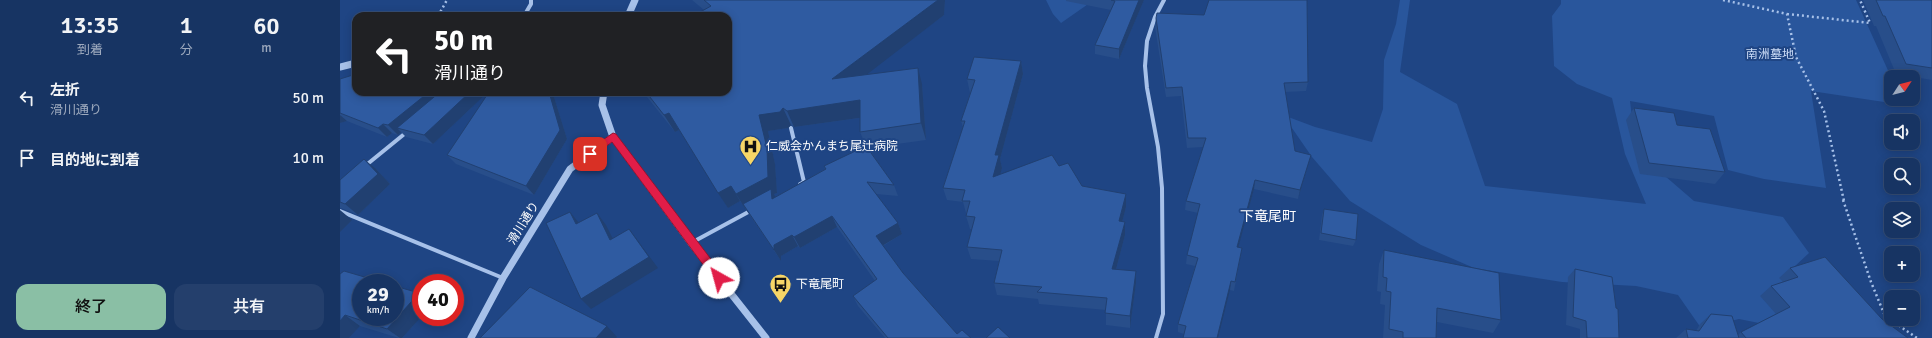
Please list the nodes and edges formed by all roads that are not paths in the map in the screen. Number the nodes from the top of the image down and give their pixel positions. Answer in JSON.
{"nodes":[{"id":1,"x":531,"y":0,"type":"edge"},
{"id":2,"x":635,"y":0,"type":"edge"},
{"id":3,"x":1164,"y":0,"type":"edge"},
{"id":4,"x":526,"y":12,"type":"edge"},
{"id":5,"x":630,"y":12,"type":"edge"},
{"id":6,"x":352,"y":64,"type":"edge"},
{"id":7,"x":340,"y":67,"type":"edge"},
{"id":8,"x":603,"y":96,"type":"edge"},
{"id":9,"x":414,"y":126,"type":"edge"},
{"id":10,"x":791,"y":128,"type":"edge"},
{"id":11,"x":613,"y":137,"type":"junction"},
{"id":12,"x":358,"y":171,"type":"edge"},
{"id":13,"x":797,"y":186,"type":"edge"},
{"id":14,"x":754,"y":208,"type":"edge"},
{"id":15,"x":340,"y":211,"type":"edge"},
{"id":16,"x":691,"y":243,"type":"junction"},
{"id":17,"x":503,"y":278,"type":"junction"},
{"id":18,"x":471,"y":338,"type":"edge"},
{"id":19,"x":766,"y":338,"type":"edge"},
{"id":20,"x":1156,"y":338,"type":"edge"}],
"edges":[{"from":1,"to":4,"type":"street"},
{"from":2,"to":5,"type":"street"},
{"from":3,"to":20,"type":"street"},
{"from":6,"to":7,"type":"street"},
{"from":8,"to":11,"type":"street"},
{"from":9,"to":12,"type":"street"},
{"from":10,"to":13,"type":"street"},
{"from":11,"to":16,"type":"street"},
{"from":11,"to":17,"type":"street","name":"滑川通り"},
{"from":14,"to":16,"type":"street"},
{"from":15,"to":17,"type":"street"},
{"from":16,"to":19,"type":"street"},
{"from":17,"to":18,"type":"street","name":"滑川通り"}]}
